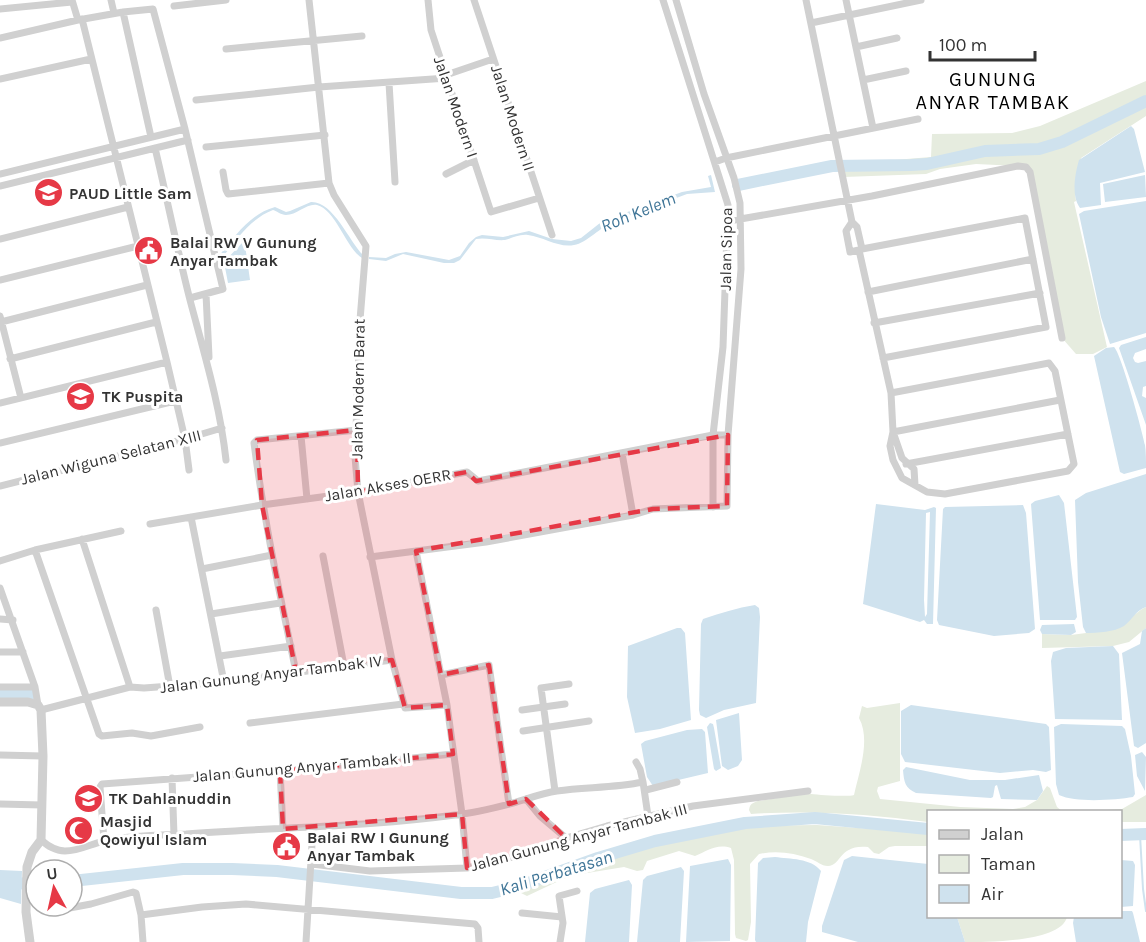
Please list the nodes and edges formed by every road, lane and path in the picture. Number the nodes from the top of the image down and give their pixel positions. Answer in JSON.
{"nodes":[{"id":1,"x":111,"y":0,"type":"edge"},
{"id":2,"x":226,"y":0,"type":"edge"},
{"id":3,"x":309,"y":0,"type":"edge"},
{"id":4,"x":428,"y":0,"type":"edge"},
{"id":5,"x":474,"y":0,"type":"edge"},
{"id":6,"x":663,"y":0,"type":"edge"},
{"id":7,"x":676,"y":0,"type":"edge"},
{"id":8,"x":806,"y":0,"type":"edge"},
{"id":9,"x":846,"y":0,"type":"edge"},
{"id":10,"x":921,"y":0,"type":"edge"},
{"id":11,"x":72,"y":1,"type":"edge"},
{"id":12,"x":174,"y":6,"type":"dead end"},
{"id":13,"x":0,"y":9,"type":"edge"},
{"id":14,"x":123,"y":12,"type":"junction"},
{"id":15,"x":114,"y":13,"type":"junction"},
{"id":16,"x":849,"y":15,"type":"junction"},
{"id":17,"x":80,"y":20,"type":"junction"},
{"id":18,"x":811,"y":23,"type":"junction"},
{"id":19,"x":362,"y":36,"type":"dead end"},
{"id":20,"x":0,"y":38,"type":"edge"},
{"id":21,"x":897,"y":38,"type":"dead end"},
{"id":22,"x":314,"y":39,"type":"junction"},
{"id":23,"x":856,"y":47,"type":"junction"},
{"id":24,"x":226,"y":48,"type":"dead end"},
{"id":25,"x":91,"y":59,"type":"junction"},
{"id":26,"x":494,"y":59,"type":"junction"},
{"id":27,"x":906,"y":72,"type":"dead end"},
{"id":28,"x":446,"y":77,"type":"junction"},
{"id":29,"x":0,"y":80,"type":"edge"},
{"id":30,"x":863,"y":80,"type":"junction"},
{"id":31,"x":389,"y":83,"type":"junction"},
{"id":32,"x":319,"y":87,"type":"junction"},
{"id":33,"x":196,"y":100,"type":"dead end"},
{"id":34,"x":918,"y":119,"type":"dead end"},
{"id":35,"x":873,"y":128,"type":"junction"},
{"id":36,"x":185,"y":129,"type":"junction"},
{"id":37,"x":325,"y":135,"type":"junction"},
{"id":38,"x":835,"y":136,"type":"junction"},
{"id":39,"x":152,"y":137,"type":"junction"},
{"id":40,"x":188,"y":140,"type":"junction"},
{"id":41,"x":113,"y":147,"type":"junction"},
{"id":42,"x":206,"y":147,"type":"dead end"},
{"id":43,"x":155,"y":148,"type":"junction"},
{"id":44,"x":116,"y":158,"type":"junction"},
{"id":45,"x":726,"y":158,"type":"junction"},
{"id":46,"x":474,"y":160,"type":"junction"},
{"id":47,"x":715,"y":162,"type":"junction"},
{"id":48,"x":223,"y":172,"type":"dead end"},
{"id":49,"x":0,"y":174,"type":"edge"},
{"id":50,"x":446,"y":174,"type":"dead end"},
{"id":51,"x":394,"y":182,"type":"dead end"},
{"id":52,"x":329,"y":183,"type":"junction"},
{"id":53,"x":0,"y":186,"type":"edge"},
{"id":54,"x":539,"y":198,"type":"junction"},
{"id":55,"x":848,"y":200,"type":"junction"},
{"id":56,"x":128,"y":207,"type":"junction"},
{"id":57,"x":741,"y":220,"type":"junction"},
{"id":58,"x":729,"y":221,"type":"junction"},
{"id":59,"x":852,"y":222,"type":"junction"},
{"id":60,"x":552,"y":236,"type":"dead end"},
{"id":61,"x":0,"y":239,"type":"edge"},
{"id":62,"x":138,"y":246,"type":"junction"},
{"id":63,"x":861,"y":249,"type":"junction"},
{"id":64,"x":1033,"y":260,"type":"junction"},
{"id":65,"x":0,"y":279,"type":"edge"},
{"id":66,"x":147,"y":285,"type":"junction"},
{"id":67,"x":868,"y":292,"type":"junction"},
{"id":68,"x":1040,"y":293,"type":"junction"},
{"id":69,"x":206,"y":294,"type":"junction"},
{"id":70,"x":189,"y":298,"type":"junction"},
{"id":71,"x":1,"y":319,"type":"edge"},
{"id":72,"x":156,"y":322,"type":"junction"},
{"id":73,"x":874,"y":323,"type":"junction"},
{"id":74,"x":1062,"y":338,"type":"dead end"},
{"id":75,"x":883,"y":358,"type":"junction"},
{"id":76,"x":10,"y":359,"type":"junction"},
{"id":77,"x":167,"y":362,"type":"junction"},
{"id":78,"x":210,"y":372,"type":"junction"},
{"id":79,"x":891,"y":393,"type":"junction"},
{"id":80,"x":21,"y":398,"type":"junction"},
{"id":81,"x":1060,"y":400,"type":"junction"},
{"id":82,"x":176,"y":401,"type":"junction"},
{"id":83,"x":0,"y":403,"type":"edge"},
{"id":84,"x":222,"y":428,"type":"junction"},
{"id":85,"x":357,"y":430,"type":"junction"},
{"id":86,"x":893,"y":432,"type":"junction"},
{"id":87,"x":1068,"y":434,"type":"junction"},
{"id":88,"x":713,"y":435,"type":"junction"},
{"id":89,"x":728,"y":435,"type":"junction"},
{"id":90,"x":301,"y":436,"type":"junction"},
{"id":91,"x":185,"y":439,"type":"junction"},
{"id":92,"x":0,"y":443,"type":"edge"},
{"id":93,"x":622,"y":453,"type":"junction"},
{"id":94,"x":226,"y":460,"type":"dead end"},
{"id":95,"x":906,"y":464,"type":"junction"},
{"id":96,"x":189,"y":470,"type":"dead end"},
{"id":97,"x":915,"y":485,"type":"junction"},
{"id":98,"x":0,"y":486,"type":"edge"},
{"id":99,"x":358,"y":492,"type":"junction"},
{"id":100,"x":307,"y":499,"type":"junction"},
{"id":101,"x":262,"y":505,"type":"junction"},
{"id":102,"x":713,"y":507,"type":"junction"},
{"id":103,"x":633,"y":515,"type":"junction"},
{"id":104,"x":191,"y":517,"type":"junction"},
{"id":105,"x":150,"y":524,"type":"dead end"},
{"id":106,"x":121,"y":531,"type":"dead end"},
{"id":107,"x":82,"y":539,"type":"junction"},
{"id":108,"x":35,"y":550,"type":"junction"},
{"id":109,"x":416,"y":551,"type":"junction"},
{"id":110,"x":272,"y":555,"type":"junction"},
{"id":111,"x":323,"y":556,"type":"dead end"},
{"id":112,"x":370,"y":557,"type":"junction"},
{"id":113,"x":0,"y":561,"type":"edge"},
{"id":114,"x":202,"y":569,"type":"junction"},
{"id":115,"x":0,"y":588,"type":"edge"},
{"id":116,"x":280,"y":603,"type":"junction"},
{"id":117,"x":156,"y":610,"type":"dead end"},
{"id":118,"x":212,"y":614,"type":"junction"},
{"id":119,"x":0,"y":620,"type":"edge"},
{"id":120,"x":13,"y":620,"type":"junction"},
{"id":121,"x":291,"y":646,"type":"junction"},
{"id":122,"x":0,"y":651,"type":"edge"},
{"id":123,"x":23,"y":652,"type":"junction"},
{"id":124,"x":220,"y":656,"type":"junction"},
{"id":125,"x":392,"y":660,"type":"junction"},
{"id":126,"x":344,"y":666,"type":"junction"},
{"id":127,"x":296,"y":672,"type":"junction"},
{"id":128,"x":441,"y":675,"type":"junction"},
{"id":129,"x":224,"y":682,"type":"junction"},
{"id":130,"x":569,"y":684,"type":"dead end"},
{"id":131,"x":0,"y":687,"type":"edge"},
{"id":132,"x":35,"y":687,"type":"junction"},
{"id":133,"x":130,"y":687,"type":"junction"},
{"id":134,"x":170,"y":687,"type":"junction"},
{"id":135,"x":87,"y":697,"type":"junction"},
{"id":136,"x":0,"y":702,"type":"edge"},
{"id":137,"x":403,"y":704,"type":"junction"},
{"id":138,"x":565,"y":704,"type":"dead end"},
{"id":139,"x":447,"y":705,"type":"junction"},
{"id":140,"x":39,"y":707,"type":"junction"},
{"id":141,"x":544,"y":707,"type":"junction"},
{"id":142,"x":522,"y":711,"type":"dead end"},
{"id":143,"x":589,"y":721,"type":"dead end"},
{"id":144,"x":250,"y":723,"type":"dead end"},
{"id":145,"x":200,"y":727,"type":"dead end"},
{"id":146,"x":547,"y":727,"type":"junction"},
{"id":147,"x":523,"y":731,"type":"dead end"},
{"id":148,"x":453,"y":754,"type":"junction"},
{"id":149,"x":0,"y":755,"type":"edge"},
{"id":150,"x":43,"y":756,"type":"junction"},
{"id":151,"x":636,"y":762,"type":"dead end"},
{"id":152,"x":280,"y":771,"type":"junction"},
{"id":153,"x":172,"y":778,"type":"junction"},
{"id":154,"x":676,"y":782,"type":"dead end"},
{"id":155,"x":644,"y":786,"type":"junction"},
{"id":156,"x":555,"y":791,"type":"junction"},
{"id":157,"x":808,"y":791,"type":"dead end"},
{"id":158,"x":526,"y":799,"type":"junction"},
{"id":159,"x":0,"y":804,"type":"edge"},
{"id":160,"x":509,"y":804,"type":"junction"},
{"id":161,"x":42,"y":805,"type":"junction"},
{"id":162,"x":459,"y":815,"type":"junction"},
{"id":163,"x":648,"y":816,"type":"junction"},
{"id":164,"x":313,"y":828,"type":"junction"},
{"id":165,"x":284,"y":829,"type":"junction"},
{"id":166,"x":174,"y":835,"type":"junction"},
{"id":167,"x":566,"y":838,"type":"junction"},
{"id":168,"x":41,"y":840,"type":"junction"},
{"id":169,"x":104,"y":841,"type":"junction"},
{"id":170,"x":312,"y":866,"type":"junction"},
{"id":171,"x":467,"y":868,"type":"junction"},
{"id":172,"x":577,"y":891,"type":"dead end"},
{"id":173,"x":84,"y":905,"type":"edge"},
{"id":174,"x":308,"y":909,"type":"junction"},
{"id":175,"x":522,"y":914,"type":"dead end"},
{"id":176,"x":141,"y":915,"type":"junction"},
{"id":177,"x":562,"y":917,"type":"junction"},
{"id":178,"x":30,"y":942,"type":"edge"},
{"id":179,"x":143,"y":942,"type":"edge"},
{"id":180,"x":306,"y":942,"type":"edge"},
{"id":181,"x":479,"y":942,"type":"edge"},
{"id":182,"x":560,"y":942,"type":"edge"}],
"edges":[{"from":1,"to":15,"type":"street"},
{"from":2,"to":12,"type":"street"},
{"from":3,"to":22,"type":"street","name":"Jalan Modern Barat"},
{"from":4,"to":28,"type":"street","name":"Jalan Modern I"},
{"from":5,"to":26,"type":"street","name":"Jalan Modern II"},
{"from":6,"to":47,"type":"street","name":"Jalan Sipoa"},
{"from":7,"to":45,"type":"street"},
{"from":8,"to":18,"type":"street"},
{"from":9,"to":16,"type":"street"},
{"from":10,"to":16,"type":"street"},
{"from":11,"to":13,"type":"street"},
{"from":11,"to":17,"type":"street"},
{"from":14,"to":15,"type":"street"},
{"from":14,"to":36,"type":"street"},
{"from":14,"to":39,"type":"street"},
{"from":15,"to":17,"type":"street"},
{"from":16,"to":18,"type":"street"},
{"from":16,"to":23,"type":"street"},
{"from":17,"to":20,"type":"street"},
{"from":17,"to":25,"type":"street"},
{"from":18,"to":38,"type":"street"},
{"from":19,"to":22,"type":"street"},
{"from":21,"to":23,"type":"street"},
{"from":22,"to":24,"type":"street"},
{"from":22,"to":32,"type":"street","name":"Jalan Modern Barat"},
{"from":23,"to":30,"type":"street"},
{"from":25,"to":29,"type":"street"},
{"from":25,"to":41,"type":"street"},
{"from":26,"to":28,"type":"street"},
{"from":26,"to":54,"type":"street","name":"Jalan Modern II"},
{"from":27,"to":30,"type":"street"},
{"from":28,"to":31,"type":"street"},
{"from":28,"to":46,"type":"street","name":"Jalan Modern I"},
{"from":30,"to":35,"type":"street"},
{"from":31,"to":32,"type":"street"},
{"from":31,"to":51,"type":"street"},
{"from":32,"to":33,"type":"street"},
{"from":32,"to":37,"type":"street","name":"Jalan Modern Barat"},
{"from":34,"to":35,"type":"street"},
{"from":35,"to":38,"type":"street"},
{"from":36,"to":39,"type":"street"},
{"from":36,"to":40,"type":"street"},
{"from":37,"to":42,"type":"street"},
{"from":37,"to":52,"type":"street","name":"Jalan Modern Barat"},
{"from":38,"to":45,"type":"street"},
{"from":38,"to":55,"type":"street"},
{"from":39,"to":41,"type":"street"},
{"from":40,"to":43,"type":"street"},
{"from":40,"to":69,"type":"street"},
{"from":41,"to":44,"type":"street"},
{"from":41,"to":49,"type":"street"},
{"from":43,"to":44,"type":"street"},
{"from":43,"to":70,"type":"street"},
{"from":44,"to":53,"type":"street"},
{"from":44,"to":56,"type":"street"},
{"from":45,"to":47,"type":"street"},
{"from":45,"to":57,"type":"street"},
{"from":46,"to":50,"type":"street"},
{"from":46,"to":54,"type":"street","name":"Jalan Modern I"},
{"from":47,"to":58,"type":"street","name":"Jalan Sipoa"},
{"from":48,"to":52,"type":"street"},
{"from":52,"to":85,"type":"street","name":"Jalan Modern Barat"},
{"from":54,"to":60,"type":"street","name":"Jalan Modern II"},
{"from":55,"to":57,"type":"street"},
{"from":55,"to":59,"type":"street"},
{"from":55,"to":74,"type":"street"},
{"from":56,"to":61,"type":"street"},
{"from":56,"to":62,"type":"street"},
{"from":57,"to":58,"type":"street"},
{"from":57,"to":89,"type":"street"},
{"from":58,"to":88,"type":"street","name":"Jalan Sipoa"},
{"from":59,"to":63,"type":"street"},
{"from":59,"to":63,"type":"street"},
{"from":62,"to":65,"type":"street"},
{"from":62,"to":66,"type":"street"},
{"from":63,"to":64,"type":"street"},
{"from":63,"to":67,"type":"street"},
{"from":64,"to":67,"type":"street"},
{"from":64,"to":68,"type":"street"},
{"from":66,"to":71,"type":"street"},
{"from":66,"to":72,"type":"street"},
{"from":67,"to":73,"type":"street"},
{"from":68,"to":73,"type":"street"},
{"from":68,"to":75,"type":"street"},
{"from":69,"to":70,"type":"street"},
{"from":69,"to":78,"type":"street"},
{"from":70,"to":78,"type":"street"},
{"from":71,"to":76,"type":"street"},
{"from":72,"to":76,"type":"street"},
{"from":72,"to":77,"type":"street"},
{"from":73,"to":75,"type":"street"},
{"from":75,"to":79,"type":"street"},
{"from":76,"to":80,"type":"street"},
{"from":77,"to":80,"type":"street"},
{"from":77,"to":82,"type":"street"},
{"from":78,"to":84,"type":"street"},
{"from":79,"to":81,"type":"street"},
{"from":79,"to":86,"type":"street"},
{"from":80,"to":83,"type":"street"},
{"from":81,"to":86,"type":"street"},
{"from":81,"to":87,"type":"street"},
{"from":82,"to":91,"type":"street"},
{"from":82,"to":92,"type":"street"},
{"from":84,"to":91,"type":"street","name":"Jalan Wiguna Selatan XIII"},
{"from":84,"to":94,"type":"street"},
{"from":85,"to":90,"type":"street"},
{"from":85,"to":99,"type":"street","name":"Jalan Modern Barat"},
{"from":86,"to":95,"type":"street"},
{"from":86,"to":97,"type":"street"},
{"from":87,"to":95,"type":"street"},
{"from":87,"to":97,"type":"street"},
{"from":88,"to":89,"type":"street"},
{"from":88,"to":93,"type":"street"},
{"from":88,"to":102,"type":"street","name":"Jalan Sipoa"},
{"from":89,"to":102,"type":"street"},
{"from":90,"to":100,"type":"street"},
{"from":90,"to":101,"type":"street"},
{"from":91,"to":96,"type":"street"},
{"from":91,"to":98,"type":"street","name":"Jalan Wiguna Selatan XIII"},
{"from":93,"to":99,"type":"street","name":"Jalan Akses OERR"},
{"from":93,"to":103,"type":"street"},
{"from":95,"to":97,"type":"street"},
{"from":99,"to":100,"type":"street","name":"Jalan Akses OERR"},
{"from":99,"to":112,"type":"street","name":"Jalan Modern Barat"},
{"from":100,"to":101,"type":"street","name":"Jalan Akses OERR"},
{"from":101,"to":104,"type":"street","name":"Jalan Akses OERR"},
{"from":101,"to":110,"type":"street"},
{"from":102,"to":103,"type":"street"},
{"from":103,"to":109,"type":"street"},
{"from":104,"to":105,"type":"street","name":"Jalan Akses OERR"},
{"from":104,"to":114,"type":"street"},
{"from":106,"to":107,"type":"street"},
{"from":107,"to":108,"type":"street"},
{"from":107,"to":133,"type":"street"},
{"from":108,"to":113,"type":"street"},
{"from":108,"to":135,"type":"street"},
{"from":109,"to":112,"type":"street"},
{"from":109,"to":128,"type":"street"},
{"from":110,"to":114,"type":"street"},
{"from":110,"to":116,"type":"street"},
{"from":111,"to":126,"type":"street"},
{"from":112,"to":125,"type":"street","name":"Jalan Modern Barat"},
{"from":114,"to":118,"type":"street"},
{"from":115,"to":120,"type":"street"},
{"from":116,"to":118,"type":"street"},
{"from":116,"to":121,"type":"street"},
{"from":117,"to":134,"type":"street"},
{"from":118,"to":124,"type":"street"},
{"from":119,"to":120,"type":"street"},
{"from":120,"to":123,"type":"street"},
{"from":121,"to":124,"type":"street"},
{"from":121,"to":127,"type":"street"},
{"from":122,"to":123,"type":"street"},
{"from":123,"to":132,"type":"street"},
{"from":124,"to":129,"type":"street"},
{"from":125,"to":126,"type":"street","name":"Jalan Gunung Anyar Tambak IV"},
{"from":125,"to":137,"type":"street","name":"Jalan Gunung Anyar Tambak IV"},
{"from":126,"to":127,"type":"street","name":"Jalan Gunung Anyar Tambak IV"},
{"from":127,"to":129,"type":"street","name":"Jalan Gunung Anyar Tambak IV"},
{"from":128,"to":139,"type":"street"},
{"from":128,"to":160,"type":"street"},
{"from":129,"to":134,"type":"street","name":"Jalan Gunung Anyar Tambak IV"},
{"from":130,"to":141,"type":"street"},
{"from":131,"to":132,"type":"street"},
{"from":132,"to":140,"type":"street"},
{"from":133,"to":134,"type":"street","name":"Jalan Gunung Anyar Tambak IV"},
{"from":133,"to":135,"type":"street","name":"Jalan Gunung Anyar Tambak IV"},
{"from":135,"to":140,"type":"street","name":"Jalan Gunung Anyar Tambak IV"},
{"from":135,"to":145,"type":"street"},
{"from":136,"to":140,"type":"street"},
{"from":137,"to":139,"type":"street"},
{"from":137,"to":144,"type":"street"},
{"from":138,"to":141,"type":"street"},
{"from":139,"to":148,"type":"street"},
{"from":140,"to":150,"type":"street"},
{"from":141,"to":142,"type":"street"},
{"from":141,"to":146,"type":"street"},
{"from":143,"to":146,"type":"street"},
{"from":146,"to":147,"type":"street"},
{"from":146,"to":156,"type":"street"},
{"from":148,"to":152,"type":"street","name":"Jalan Gunung Anyar Tambak II"},
{"from":148,"to":162,"type":"street"},
{"from":149,"to":150,"type":"street"},
{"from":150,"to":161,"type":"street"},
{"from":151,"to":155,"type":"street"},
{"from":152,"to":153,"type":"street","name":"Jalan Gunung Anyar Tambak II"},
{"from":152,"to":165,"type":"street"},
{"from":153,"to":166,"type":"street"},
{"from":153,"to":169,"type":"street","name":"Jalan Gunung Anyar Tambak II"},
{"from":154,"to":155,"type":"street"},
{"from":155,"to":156,"type":"street"},
{"from":155,"to":163,"type":"street"},
{"from":156,"to":158,"type":"street"},
{"from":157,"to":163,"type":"street","name":"Jalan Gunung Anyar Tambak III"},
{"from":158,"to":160,"type":"street"},
{"from":158,"to":167,"type":"street"},
{"from":159,"to":161,"type":"street"},
{"from":160,"to":162,"type":"street"},
{"from":161,"to":168,"type":"street"},
{"from":162,"to":164,"type":"street"},
{"from":162,"to":171,"type":"street"},
{"from":163,"to":167,"type":"street","name":"Jalan Gunung Anyar Tambak III"},
{"from":164,"to":165,"type":"street"},
{"from":164,"to":170,"type":"street"},
{"from":165,"to":166,"type":"street"},
{"from":166,"to":169,"type":"street"},
{"from":167,"to":171,"type":"street","name":"Jalan Gunung Anyar Tambak III"},
{"from":168,"to":169,"type":"street"},
{"from":168,"to":178,"type":"street"},
{"from":170,"to":171,"type":"street","name":"Jalan Gunung Anyar Tambak III"},
{"from":170,"to":174,"type":"street"},
{"from":172,"to":177,"type":"street"},
{"from":173,"to":176,"type":"street"},
{"from":174,"to":176,"type":"street"},
{"from":174,"to":180,"type":"street"},
{"from":174,"to":181,"type":"street"},
{"from":175,"to":177,"type":"street"},
{"from":176,"to":179,"type":"street"},
{"from":177,"to":182,"type":"street"}]}
